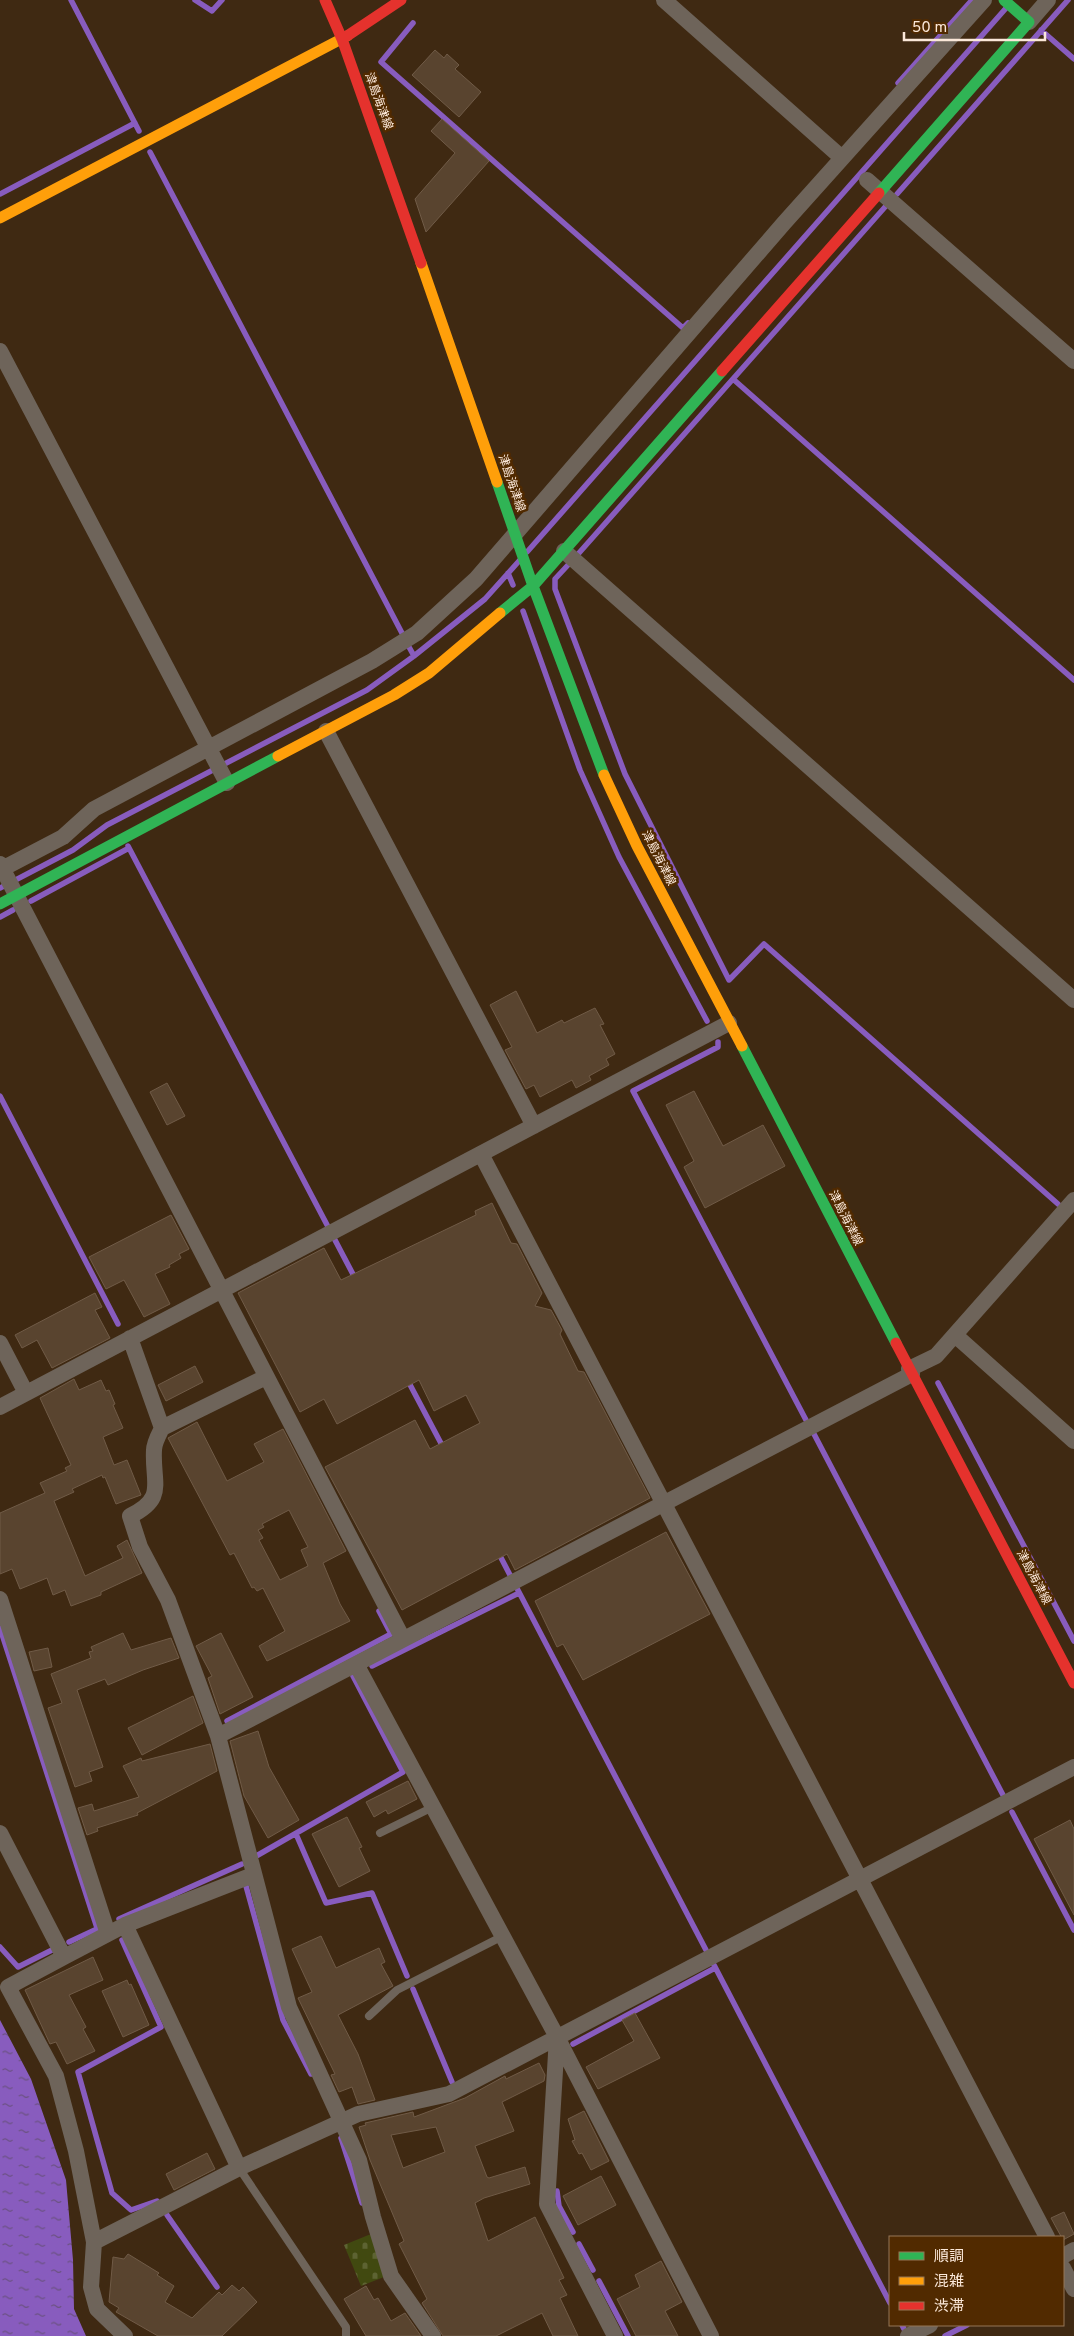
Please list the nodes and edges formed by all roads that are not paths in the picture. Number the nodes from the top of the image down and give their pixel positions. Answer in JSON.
{"nodes":[{"id":1,"x":325,"y":0,"type":"edge"},
{"id":2,"x":401,"y":0,"type":"edge"},
{"id":3,"x":664,"y":0,"type":"edge"},
{"id":4,"x":984,"y":0,"type":"edge"},
{"id":5,"x":1004,"y":0,"type":"edge"},
{"id":6,"x":1048,"y":0,"type":"edge"},
{"id":7,"x":1024,"y":17,"type":"junction"},
{"id":8,"x":342,"y":39,"type":"junction"},
{"id":9,"x":842,"y":158,"type":"junction"},
{"id":10,"x":867,"y":180,"type":"dead end"},
{"id":11,"x":880,"y":191,"type":"junction"},
{"id":12,"x":0,"y":218,"type":"edge"},
{"id":13,"x":0,"y":351,"type":"edge"},
{"id":14,"x":1074,"y":362,"type":"edge"},
{"id":15,"x":518,"y":540,"type":"junction"},
{"id":16,"x":564,"y":551,"type":"junction"},
{"id":17,"x":533,"y":586,"type":"junction"},
{"id":18,"x":326,"y":731,"type":"junction"},
{"id":19,"x":210,"y":751,"type":"junction"},
{"id":20,"x":225,"y":780,"type":"junction"},
{"id":21,"x":2,"y":869,"type":"edge"},
{"id":22,"x":15,"y":893,"type":"junction"},
{"id":23,"x":0,"y":904,"type":"edge"},
{"id":24,"x":1074,"y":1000,"type":"edge"},
{"id":25,"x":730,"y":1023,"type":"junction"},
{"id":26,"x":534,"y":1126,"type":"junction"},
{"id":27,"x":481,"y":1154,"type":"junction"},
{"id":28,"x":1074,"y":1200,"type":"edge"},
{"id":29,"x":221,"y":1290,"type":"junction"},
{"id":30,"x":955,"y":1335,"type":"junction"},
{"id":31,"x":130,"y":1338,"type":"junction"},
{"id":32,"x":0,"y":1343,"type":"edge"},
{"id":33,"x":910,"y":1371,"type":"junction"},
{"id":34,"x":266,"y":1377,"type":"junction"},
{"id":35,"x":26,"y":1393,"type":"junction"},
{"id":36,"x":0,"y":1407,"type":"edge"},
{"id":37,"x":162,"y":1428,"type":"junction"},
{"id":38,"x":1074,"y":1441,"type":"edge"},
{"id":39,"x":663,"y":1504,"type":"junction"},
{"id":40,"x":0,"y":1599,"type":"edge"},
{"id":41,"x":403,"y":1639,"type":"junction"},
{"id":42,"x":356,"y":1664,"type":"junction"},
{"id":43,"x":1074,"y":1683,"type":"edge"},
{"id":44,"x":218,"y":1736,"type":"junction"},
{"id":45,"x":1074,"y":1767,"type":"edge"},
{"id":46,"x":433,"y":1807,"type":"junction"},
{"id":47,"x":0,"y":1833,"type":"edge"},
{"id":48,"x":380,"y":1833,"type":"dead end"},
{"id":49,"x":253,"y":1875,"type":"junction"},
{"id":50,"x":860,"y":1879,"type":"junction"},
{"id":51,"x":125,"y":1925,"type":"junction"},
{"id":52,"x":108,"y":1934,"type":"junction"},
{"id":53,"x":503,"y":1936,"type":"junction"},
{"id":54,"x":64,"y":1957,"type":"junction"},
{"id":55,"x":4,"y":1982,"type":"edge"},
{"id":56,"x":369,"y":2016,"type":"dead end"},
{"id":57,"x":557,"y":2038,"type":"junction"},
{"id":58,"x":342,"y":2122,"type":"junction"},
{"id":59,"x":239,"y":2168,"type":"junction"},
{"id":60,"x":1046,"y":2236,"type":"edge"},
{"id":61,"x":94,"y":2242,"type":"junction"},
{"id":62,"x":1064,"y":2270,"type":"edge"},
{"id":63,"x":1074,"y":2290,"type":"edge"},
{"id":64,"x":928,"y":2326,"type":"edge"},
{"id":65,"x":125,"y":2336,"type":"edge"},
{"id":66,"x":346,"y":2336,"type":"edge"},
{"id":67,"x":433,"y":2336,"type":"edge"},
{"id":68,"x":615,"y":2336,"type":"edge"},
{"id":69,"x":711,"y":2336,"type":"edge"},
{"id":70,"x":908,"y":2336,"type":"edge"}],
"edges":[{"from":1,"to":8,"type":"street","name":"津島海津線"},
{"from":2,"to":8,"type":"street"},
{"from":3,"to":9,"type":"street"},
{"from":4,"to":9,"type":"street"},
{"from":5,"to":7,"type":"street"},
{"from":6,"to":7,"type":"street"},
{"from":7,"to":11,"type":"street"},
{"from":8,"to":12,"type":"street"},
{"from":8,"to":15,"type":"street","name":"津島海津線"},
{"from":9,"to":15,"type":"street"},
{"from":10,"to":11,"type":"street"},
{"from":11,"to":14,"type":"street"},
{"from":11,"to":16,"type":"street"},
{"from":13,"to":19,"type":"street"},
{"from":15,"to":17,"type":"street","name":"津島海津線"},
{"from":15,"to":19,"type":"street"},
{"from":16,"to":17,"type":"street"},
{"from":16,"to":24,"type":"street"},
{"from":17,"to":18,"type":"street"},
{"from":17,"to":25,"type":"street","name":"津島海津線"},
{"from":18,"to":20,"type":"street"},
{"from":18,"to":26,"type":"street"},
{"from":19,"to":20,"type":"street"},
{"from":19,"to":21,"type":"street"},
{"from":20,"to":22,"type":"street"},
{"from":21,"to":22,"type":"street"},
{"from":22,"to":23,"type":"street"},
{"from":22,"to":29,"type":"street"},
{"from":25,"to":26,"type":"street"},
{"from":25,"to":33,"type":"street","name":"津島海津線"},
{"from":26,"to":27,"type":"street"},
{"from":27,"to":29,"type":"street"},
{"from":27,"to":39,"type":"street"},
{"from":28,"to":30,"type":"street"},
{"from":29,"to":31,"type":"street"},
{"from":29,"to":34,"type":"street"},
{"from":30,"to":33,"type":"street"},
{"from":30,"to":38,"type":"street"},
{"from":31,"to":35,"type":"street"},
{"from":31,"to":37,"type":"street"},
{"from":32,"to":35,"type":"street"},
{"from":33,"to":39,"type":"street"},
{"from":33,"to":43,"type":"street","name":"津島海津線"},
{"from":34,"to":37,"type":"street"},
{"from":34,"to":41,"type":"street"},
{"from":35,"to":36,"type":"street"},
{"from":37,"to":44,"type":"street"},
{"from":39,"to":41,"type":"street"},
{"from":39,"to":50,"type":"street"},
{"from":40,"to":52,"type":"street"},
{"from":41,"to":42,"type":"street"},
{"from":42,"to":44,"type":"street"},
{"from":42,"to":46,"type":"street"},
{"from":44,"to":49,"type":"street"},
{"from":45,"to":50,"type":"street"},
{"from":46,"to":48,"type":"lane"},
{"from":46,"to":53,"type":"street"},
{"from":47,"to":54,"type":"street"},
{"from":49,"to":51,"type":"street"},
{"from":49,"to":58,"type":"street"},
{"from":50,"to":57,"type":"street"},
{"from":50,"to":60,"type":"street"},
{"from":51,"to":52,"type":"street"},
{"from":51,"to":59,"type":"street"},
{"from":52,"to":54,"type":"street"},
{"from":53,"to":56,"type":"lane"},
{"from":53,"to":57,"type":"street"},
{"from":54,"to":55,"type":"street"},
{"from":55,"to":61,"type":"street"},
{"from":57,"to":58,"type":"street"},
{"from":57,"to":68,"type":"street"},
{"from":57,"to":69,"type":"street"},
{"from":58,"to":59,"type":"street"},
{"from":58,"to":67,"type":"street"},
{"from":59,"to":61,"type":"street"},
{"from":59,"to":66,"type":"lane"},
{"from":61,"to":65,"type":"street"},
{"from":62,"to":63,"type":"street"},
{"from":64,"to":70,"type":"street"}]}
